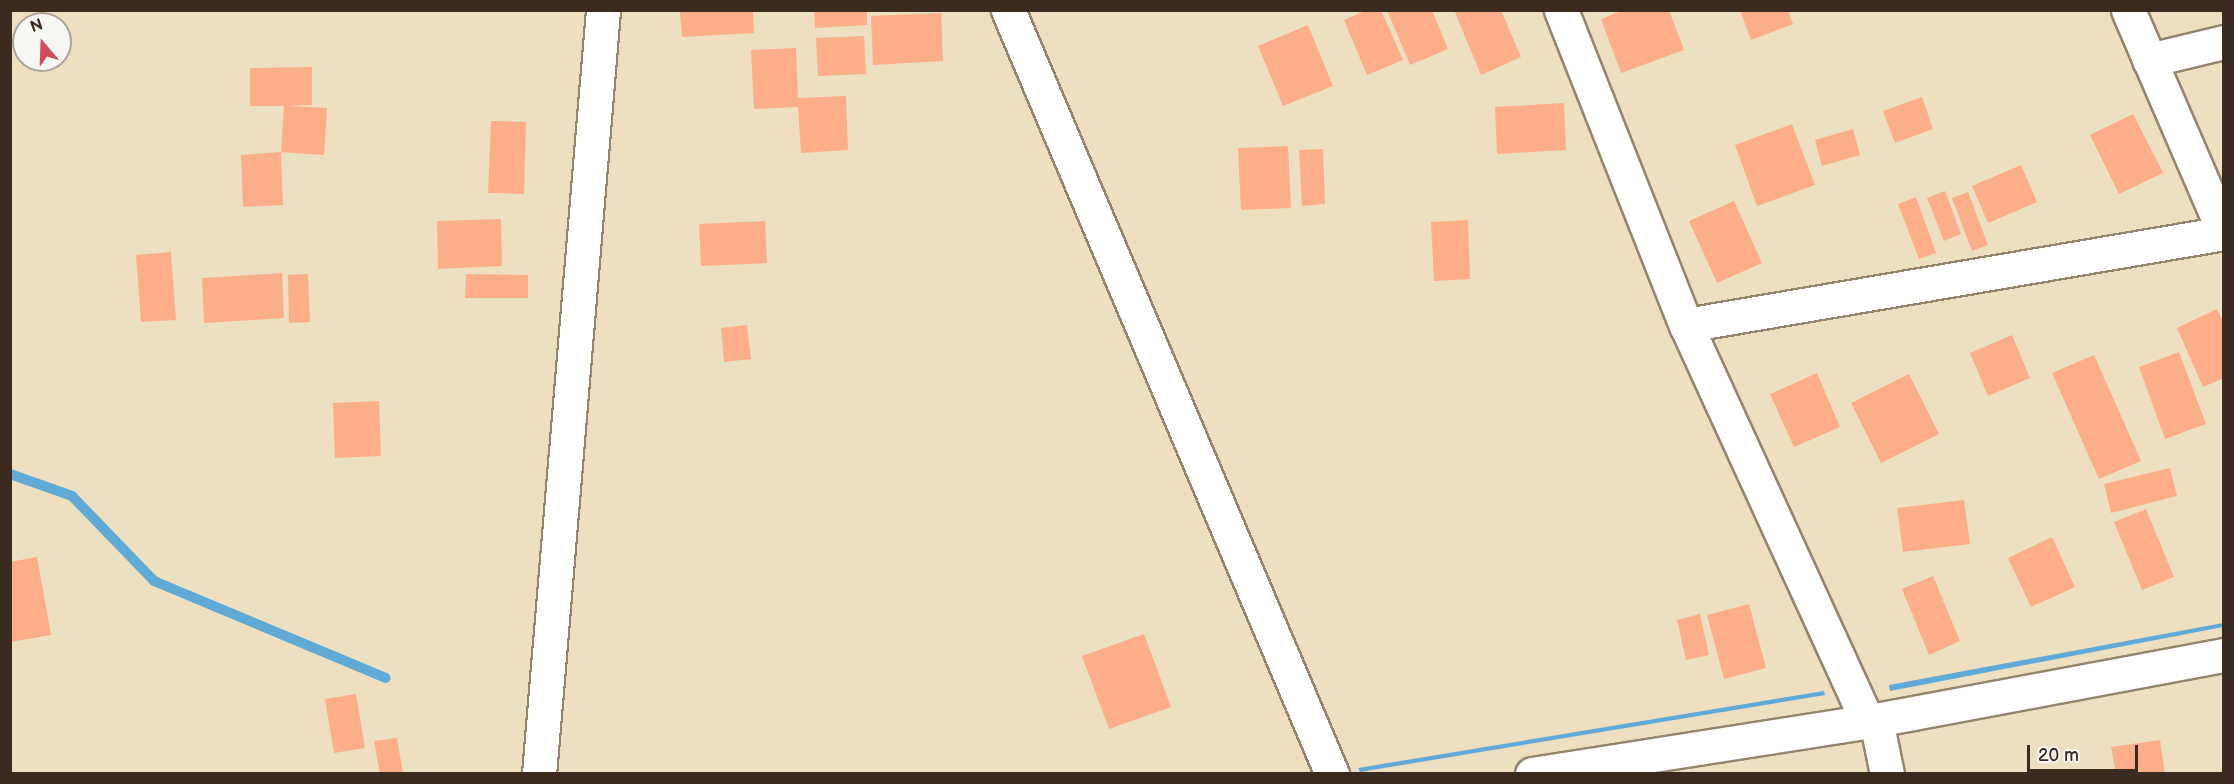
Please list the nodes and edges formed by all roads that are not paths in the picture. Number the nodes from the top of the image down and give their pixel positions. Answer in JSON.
{"nodes":[{"id":1,"x":603,"y":10,"type":"edge"},
{"id":2,"x":1008,"y":10,"type":"edge"},
{"id":3,"x":1561,"y":10,"type":"edge"},
{"id":4,"x":2128,"y":10,"type":"edge"},
{"id":5,"x":2223,"y":42,"type":"edge"},
{"id":6,"x":2149,"y":60,"type":"junction"},
{"id":7,"x":2223,"y":233,"type":"edge"},
{"id":8,"x":1686,"y":325,"type":"junction"},
{"id":9,"x":2223,"y":655,"type":"edge"},
{"id":10,"x":1871,"y":720,"type":"junction"},
{"id":11,"x":539,"y":774,"type":"edge"},
{"id":12,"x":1332,"y":774,"type":"edge"},
{"id":13,"x":1532,"y":774,"type":"edge"},
{"id":14,"x":1887,"y":774,"type":"edge"}],
"edges":[{"from":1,"to":11,"type":"street"},
{"from":2,"to":12,"type":"street"},
{"from":3,"to":8,"type":"street"},
{"from":4,"to":6,"type":"street"},
{"from":5,"to":6,"type":"street"},
{"from":6,"to":7,"type":"street"},
{"from":7,"to":8,"type":"street"},
{"from":8,"to":10,"type":"street"},
{"from":9,"to":10,"type":"street"},
{"from":10,"to":13,"type":"street"},
{"from":10,"to":14,"type":"street"}]}
